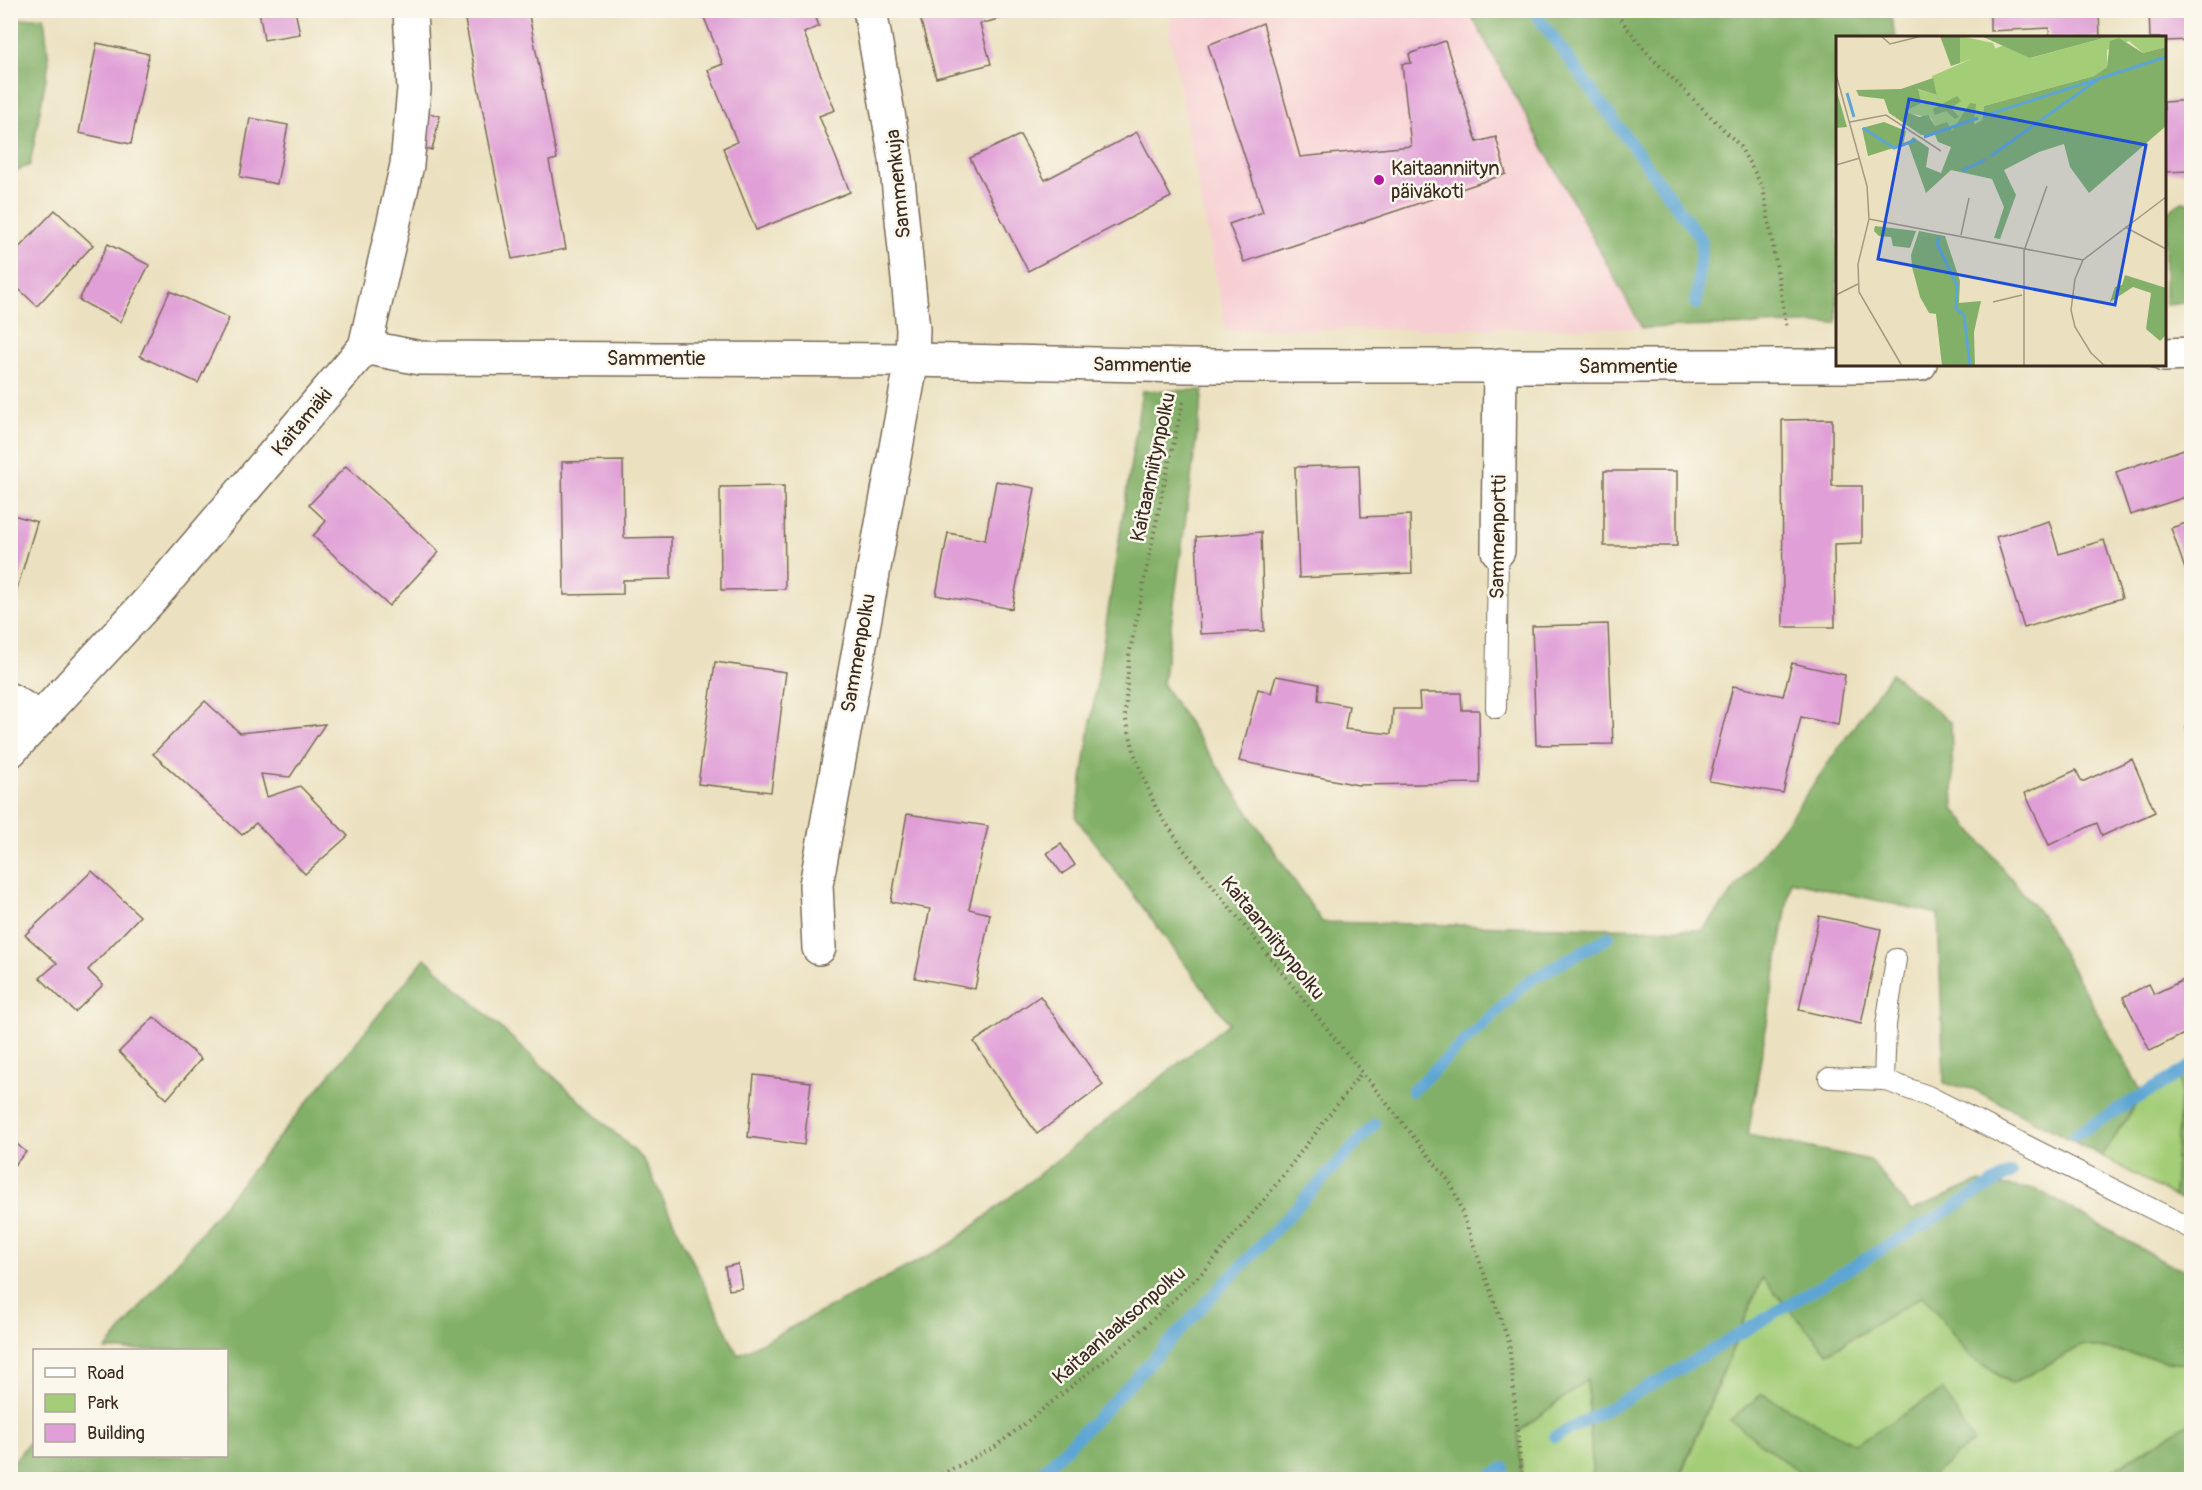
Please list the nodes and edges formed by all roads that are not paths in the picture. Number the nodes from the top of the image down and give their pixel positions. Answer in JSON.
{"nodes":[{"id":1,"x":410,"y":10,"type":"edge"},
{"id":2,"x":870,"y":10,"type":"edge"},
{"id":3,"x":365,"y":347,"type":"junction"},
{"id":4,"x":2192,"y":354,"type":"edge"},
{"id":5,"x":2166,"y":355,"type":"edge"},
{"id":6,"x":912,"y":360,"type":"junction"},
{"id":7,"x":1500,"y":365,"type":"junction"},
{"id":8,"x":1836,"y":366,"type":"edge"},
{"id":9,"x":1498,"y":551,"type":"joint"},
{"id":10,"x":10,"y":700,"type":"edge"},
{"id":11,"x":1496,"y":708,"type":"dead end"},
{"id":12,"x":40,"y":718,"type":"junction"},
{"id":13,"x":10,"y":751,"type":"edge"},
{"id":14,"x":819,"y":948,"type":"dead end"},
{"id":15,"x":1896,"y":959,"type":"dead end"},
{"id":16,"x":1829,"y":1078,"type":"dead end"},
{"id":17,"x":1884,"y":1080,"type":"junction"},
{"id":18,"x":2192,"y":1229,"type":"edge"}],
"edges":[{"from":1,"to":3,"type":"street","name":"Kaitamäki"},
{"from":2,"to":6,"type":"street","name":"Sammenkuja"},
{"from":3,"to":6,"type":"street","name":"Sammentie"},
{"from":3,"to":12,"type":"street","name":"Kaitamäki"},
{"from":4,"to":5,"type":"street"},
{"from":6,"to":7,"type":"street","name":"Sammentie"},
{"from":6,"to":14,"type":"street","name":"Sammenpolku"},
{"from":7,"to":8,"type":"street","name":"Sammentie"},
{"from":7,"to":9,"type":"street","name":"Sammenportti"},
{"from":9,"to":11,"type":"lane","name":"Sammenportti"},
{"from":10,"to":12,"type":"street"},
{"from":12,"to":13,"type":"street","name":"Kaitamäki"},
{"from":15,"to":17,"type":"lane"},
{"from":16,"to":17,"type":"lane"},
{"from":17,"to":18,"type":"lane"}]}
